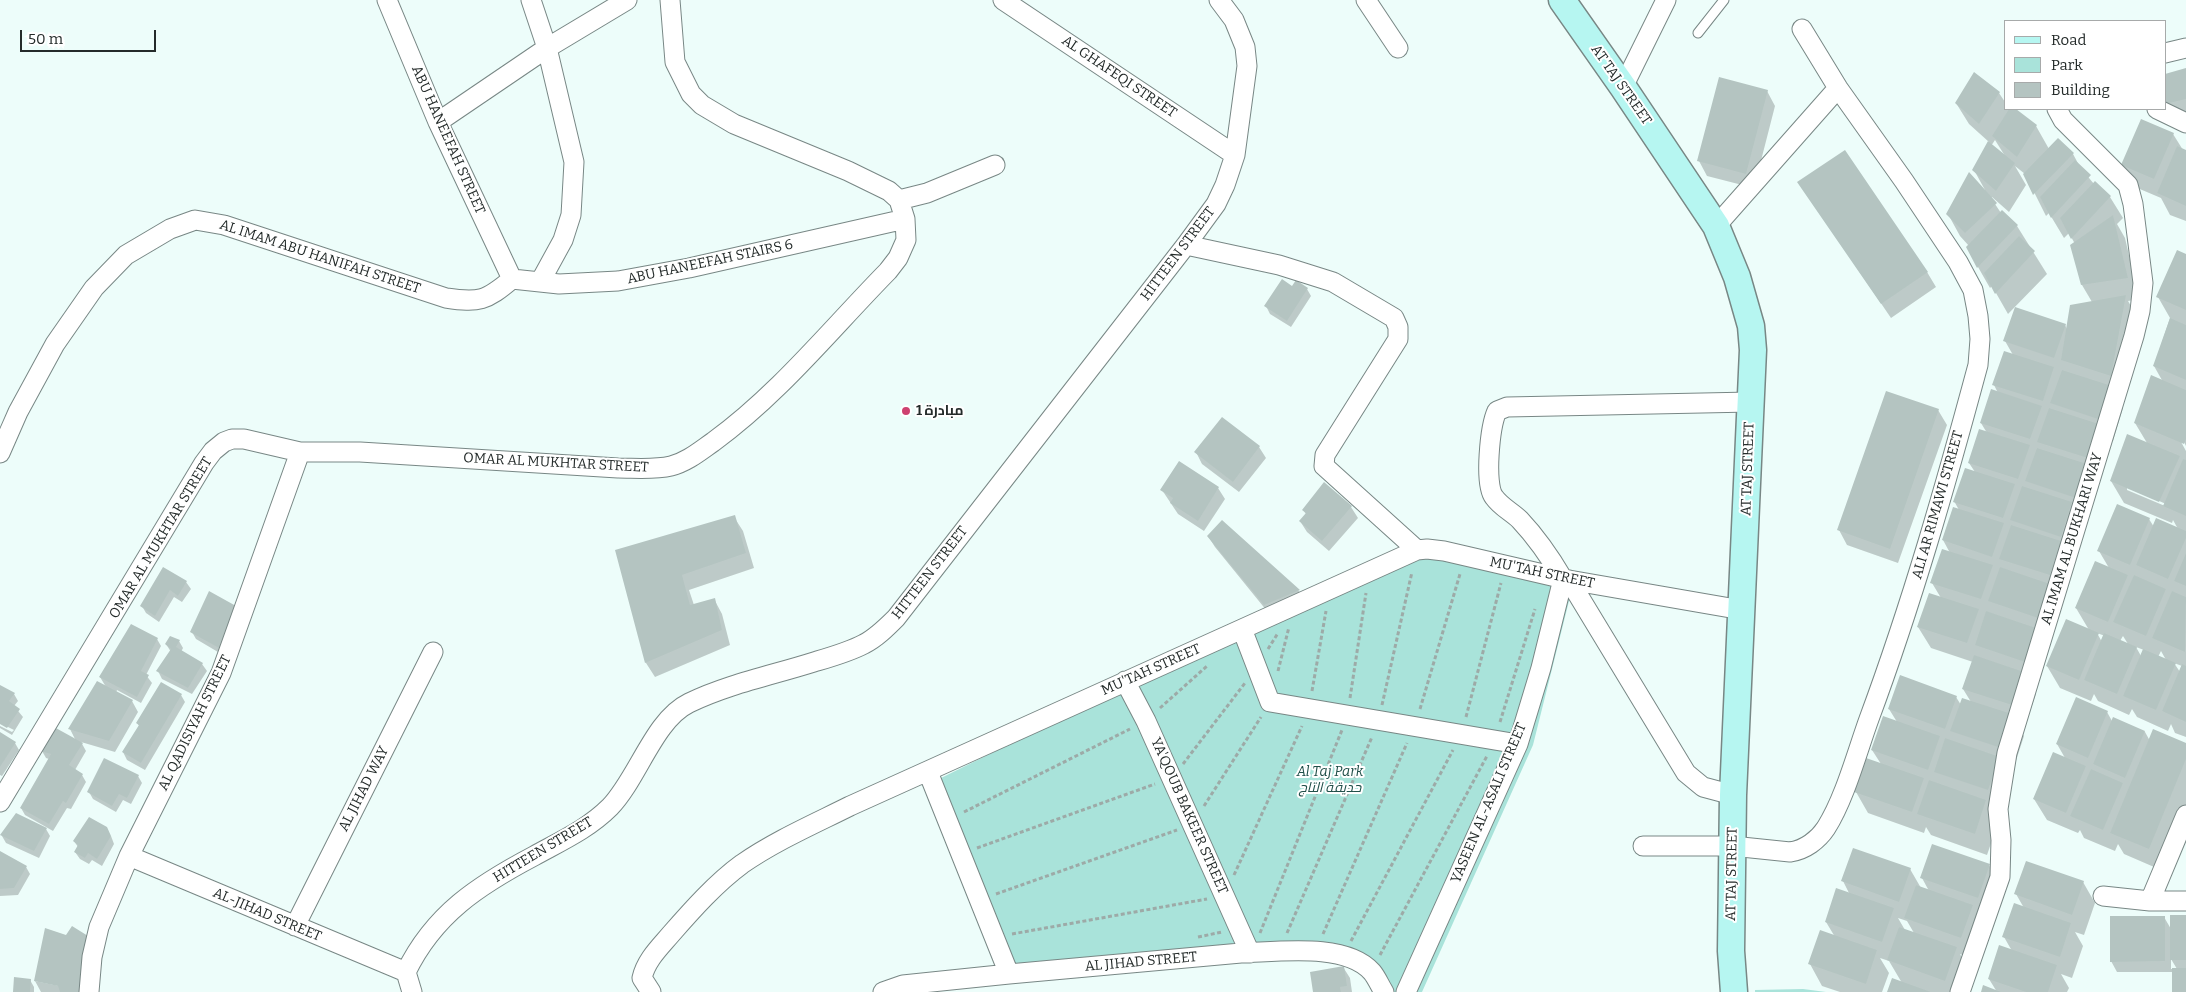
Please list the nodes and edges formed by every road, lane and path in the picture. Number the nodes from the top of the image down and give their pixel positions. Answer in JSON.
{"nodes":[{"id":1,"x":387,"y":0,"type":"edge"},
{"id":2,"x":531,"y":0,"type":"edge"},
{"id":3,"x":627,"y":0,"type":"edge"},
{"id":4,"x":670,"y":0,"type":"edge"},
{"id":5,"x":1003,"y":0,"type":"edge"},
{"id":6,"x":1219,"y":0,"type":"edge"},
{"id":7,"x":1366,"y":0,"type":"edge"},
{"id":8,"x":1562,"y":0,"type":"edge"},
{"id":9,"x":1666,"y":0,"type":"edge"},
{"id":10,"x":1724,"y":0,"type":"edge"},
{"id":11,"x":1802,"y":29,"type":"dead end"},
{"id":12,"x":1698,"y":33,"type":"dead end"},
{"id":13,"x":547,"y":48,"type":"junction"},
{"id":14,"x":1398,"y":48,"type":"dead end"},
{"id":15,"x":2186,"y":48,"type":"edge"},
{"id":16,"x":2166,"y":53,"type":"edge"},
{"id":17,"x":1623,"y":87,"type":"junction"},
{"id":18,"x":1838,"y":88,"type":"junction"},
{"id":19,"x":2057,"y":110,"type":"edge"},
{"id":20,"x":2159,"y":110,"type":"edge"},
{"id":21,"x":438,"y":122,"type":"junction"},
{"id":22,"x":2186,"y":123,"type":"edge"},
{"id":23,"x":1235,"y":155,"type":"junction"},
{"id":24,"x":995,"y":165,"type":"dead end"},
{"id":25,"x":899,"y":200,"type":"junction"},
{"id":26,"x":905,"y":219,"type":"junction"},
{"id":27,"x":1716,"y":226,"type":"junction"},
{"id":28,"x":1186,"y":245,"type":"junction"},
{"id":29,"x":512,"y":279,"type":"junction"},
{"id":30,"x":540,"y":282,"type":"junction"},
{"id":31,"x":1751,"y":402,"type":"junction"},
{"id":32,"x":300,"y":452,"type":"junction"},
{"id":33,"x":0,"y":453,"type":"edge"},
{"id":34,"x":1417,"y":550,"type":"junction"},
{"id":35,"x":1466,"y":556,"type":"junction"},
{"id":36,"x":1506,"y":565,"type":"junction"},
{"id":37,"x":1369,"y":572,"type":"junction"},
{"id":38,"x":1559,"y":578,"type":"junction"},
{"id":39,"x":1330,"y":591,"type":"junction"},
{"id":40,"x":1294,"y":606,"type":"junction"},
{"id":41,"x":1742,"y":610,"type":"junction"},
{"id":42,"x":1242,"y":629,"type":"junction"},
{"id":43,"x":433,"y":652,"type":"dead end"},
{"id":44,"x":1209,"y":664,"type":"dead end"},
{"id":45,"x":1257,"y":667,"type":"junction"},
{"id":46,"x":1125,"y":682,"type":"junction"},
{"id":47,"x":1270,"y":702,"type":"junction"},
{"id":48,"x":1309,"y":709,"type":"junction"},
{"id":49,"x":1348,"y":715,"type":"junction"},
{"id":50,"x":1379,"y":720,"type":"junction"},
{"id":51,"x":1146,"y":721,"type":"junction"},
{"id":52,"x":1414,"y":726,"type":"junction"},
{"id":53,"x":1462,"y":734,"type":"junction"},
{"id":54,"x":1495,"y":739,"type":"junction"},
{"id":55,"x":1518,"y":744,"type":"junction"},
{"id":56,"x":928,"y":772,"type":"junction"},
{"id":57,"x":1172,"y":778,"type":"junction"},
{"id":58,"x":1733,"y":795,"type":"junction"},
{"id":59,"x":0,"y":802,"type":"edge"},
{"id":60,"x":2186,"y":815,"type":"edge"},
{"id":61,"x":947,"y":820,"type":"junction"},
{"id":62,"x":1193,"y":825,"type":"junction"},
{"id":63,"x":1643,"y":846,"type":"dead end"},
{"id":64,"x":1732,"y":846,"type":"junction"},
{"id":65,"x":961,"y":854,"type":"junction"},
{"id":66,"x":129,"y":856,"type":"junction"},
{"id":67,"x":1225,"y":896,"type":"junction"},
{"id":68,"x":2103,"y":896,"type":"dead end"},
{"id":69,"x":979,"y":900,"type":"junction"},
{"id":70,"x":2150,"y":900,"type":"junction"},
{"id":71,"x":2186,"y":901,"type":"edge"},
{"id":72,"x":295,"y":926,"type":"junction"},
{"id":73,"x":994,"y":938,"type":"junction"},
{"id":74,"x":1279,"y":952,"type":"junction"},
{"id":75,"x":1315,"y":952,"type":"junction"},
{"id":76,"x":1252,"y":953,"type":"junction"},
{"id":77,"x":1343,"y":955,"type":"junction"},
{"id":78,"x":1372,"y":971,"type":"junction"},
{"id":79,"x":406,"y":972,"type":"junction"},
{"id":80,"x":1009,"y":974,"type":"junction"},
{"id":81,"x":89,"y":992,"type":"edge"},
{"id":82,"x":412,"y":992,"type":"edge"},
{"id":83,"x":651,"y":992,"type":"edge"},
{"id":84,"x":883,"y":992,"type":"edge"},
{"id":85,"x":1384,"y":992,"type":"edge"},
{"id":86,"x":1406,"y":992,"type":"edge"},
{"id":87,"x":1734,"y":992,"type":"edge"},
{"id":88,"x":1960,"y":992,"type":"edge"}],
"edges":[{"from":1,"to":21,"type":"street","name":"ABU HANEEFAH STREET"},
{"from":2,"to":13,"type":"street"},
{"from":3,"to":13,"type":"street"},
{"from":4,"to":25,"type":"street"},
{"from":5,"to":23,"type":"street","name":"AL GHAFEQI STREET"},
{"from":6,"to":23,"type":"street","name":"HITTEEN STREET"},
{"from":7,"to":14,"type":"street"},
{"from":8,"to":17,"type":"street","name":"AT TAJ STREET"},
{"from":9,"to":17,"type":"street"},
{"from":10,"to":12,"type":"lane"},
{"from":11,"to":18,"type":"street","name":"ALI AR RIMAWI STREET"},
{"from":13,"to":21,"type":"street"},
{"from":13,"to":30,"type":"street"},
{"from":15,"to":16,"type":"street"},
{"from":17,"to":27,"type":"street","name":"AT TAJ STREET"},
{"from":18,"to":27,"type":"street"},
{"from":18,"to":64,"type":"street","name":"ALI AR RIMAWI STREET"},
{"from":19,"to":88,"type":"street","name":"AL IMAM AL BUKHARI WAY"},
{"from":20,"to":22,"type":"street"},
{"from":21,"to":29,"type":"street","name":"ABU HANEEFAH STREET"},
{"from":23,"to":28,"type":"street","name":"HITTEEN STREET"},
{"from":24,"to":25,"type":"street"},
{"from":25,"to":26,"type":"street","name":"OMAR AL MUKHTAR STREET"},
{"from":26,"to":30,"type":"street","name":"ABU HANEEFAH STAIRS 6"},
{"from":26,"to":32,"type":"street","name":"OMAR AL MUKHTAR STREET"},
{"from":27,"to":31,"type":"street","name":"AT TAJ STREET"},
{"from":28,"to":34,"type":"street"},
{"from":28,"to":79,"type":"street","name":"HITTEEN STREET"},
{"from":29,"to":30,"type":"street","name":"ABU HANEEFAH STAIRS 6"},
{"from":29,"to":33,"type":"street","name":"AL IMAM ABU HANIFAH STREET"},
{"from":31,"to":38,"type":"street"},
{"from":31,"to":41,"type":"street","name":"AT TAJ STREET"},
{"from":32,"to":59,"type":"street","name":"OMAR AL MUKHTAR STREET"},
{"from":32,"to":66,"type":"street","name":"AL QADISIYAH STREET"},
{"from":34,"to":35,"type":"street","name":"MU'TAH STREET"},
{"from":34,"to":37,"type":"street","name":"MU'TAH STREET"},
{"from":34,"to":50,"type":"path"},
{"from":35,"to":36,"type":"street","name":"MU'TAH STREET"},
{"from":35,"to":52,"type":"path"},
{"from":36,"to":38,"type":"street","name":"MU'TAH STREET"},
{"from":36,"to":53,"type":"path"},
{"from":37,"to":39,"type":"street","name":"MU'TAH STREET"},
{"from":37,"to":49,"type":"path"},
{"from":38,"to":41,"type":"street","name":"MU'TAH STREET"},
{"from":38,"to":54,"type":"path"},
{"from":38,"to":55,"type":"street","name":"YASEEN AL-ASALI STREET"},
{"from":38,"to":58,"type":"street"},
{"from":39,"to":40,"type":"street","name":"MU'TAH STREET"},
{"from":39,"to":48,"type":"path"},
{"from":40,"to":42,"type":"street","name":"MU'TAH STREET"},
{"from":40,"to":45,"type":"path"},
{"from":40,"to":47,"type":"path"},
{"from":41,"to":58,"type":"street","name":"AT TAJ STREET"},
{"from":42,"to":45,"type":"street"},
{"from":42,"to":46,"type":"street","name":"MU'TAH STREET"},
{"from":43,"to":72,"type":"street","name":"AL JIHAD WAY"},
{"from":44,"to":51,"type":"path"},
{"from":45,"to":47,"type":"street"},
{"from":45,"to":57,"type":"path"},
{"from":46,"to":51,"type":"street","name":"YA'QOUB BAKEER STREET"},
{"from":46,"to":56,"type":"street","name":"MU'TAH STREET"},
{"from":47,"to":48,"type":"street"},
{"from":47,"to":62,"type":"path"},
{"from":48,"to":49,"type":"street"},
{"from":48,"to":67,"type":"path"},
{"from":49,"to":50,"type":"street"},
{"from":49,"to":76,"type":"path"},
{"from":50,"to":52,"type":"street"},
{"from":50,"to":74,"type":"path"},
{"from":51,"to":57,"type":"street","name":"YA'QOUB BAKEER STREET"},
{"from":51,"to":61,"type":"path"},
{"from":52,"to":53,"type":"street"},
{"from":52,"to":75,"type":"path"},
{"from":53,"to":54,"type":"street"},
{"from":53,"to":77,"type":"path"},
{"from":54,"to":55,"type":"street"},
{"from":54,"to":78,"type":"path"},
{"from":55,"to":86,"type":"street","name":"YASEEN AL-ASALI STREET"},
{"from":56,"to":61,"type":"street"},
{"from":56,"to":83,"type":"street","name":"MU'TAH STREET"},
{"from":57,"to":62,"type":"street","name":"YA'QOUB BAKEER STREET"},
{"from":57,"to":65,"type":"path"},
{"from":58,"to":64,"type":"street","name":"AT TAJ STREET"},
{"from":60,"to":70,"type":"street"},
{"from":61,"to":65,"type":"street"},
{"from":62,"to":67,"type":"street","name":"YA'QOUB BAKEER STREET"},
{"from":62,"to":69,"type":"path"},
{"from":63,"to":64,"type":"street","name":"ALI AR RIMAWI STREET"},
{"from":64,"to":87,"type":"street","name":"AT TAJ STREET"},
{"from":65,"to":69,"type":"street"},
{"from":66,"to":72,"type":"street","name":"AL-JIHAD STREET"},
{"from":66,"to":81,"type":"street","name":"AL QADISIYAH STREET"},
{"from":67,"to":73,"type":"path"},
{"from":67,"to":76,"type":"street","name":"YA'QOUB BAKEER STREET"},
{"from":68,"to":70,"type":"street"},
{"from":69,"to":73,"type":"street"},
{"from":70,"to":71,"type":"street"},
{"from":72,"to":79,"type":"street","name":"AL-JIHAD STREET"},
{"from":73,"to":80,"type":"street"},
{"from":74,"to":75,"type":"street","name":"AL JIHAD STREET"},
{"from":74,"to":76,"type":"street","name":"AL JIHAD STREET"},
{"from":75,"to":77,"type":"street","name":"AL JIHAD STREET"},
{"from":76,"to":80,"type":"street","name":"AL JIHAD STREET"},
{"from":77,"to":78,"type":"street","name":"AL JIHAD STREET"},
{"from":78,"to":85,"type":"street"},
{"from":79,"to":82,"type":"street"},
{"from":80,"to":84,"type":"street","name":"AL JIHAD STREET"}]}
